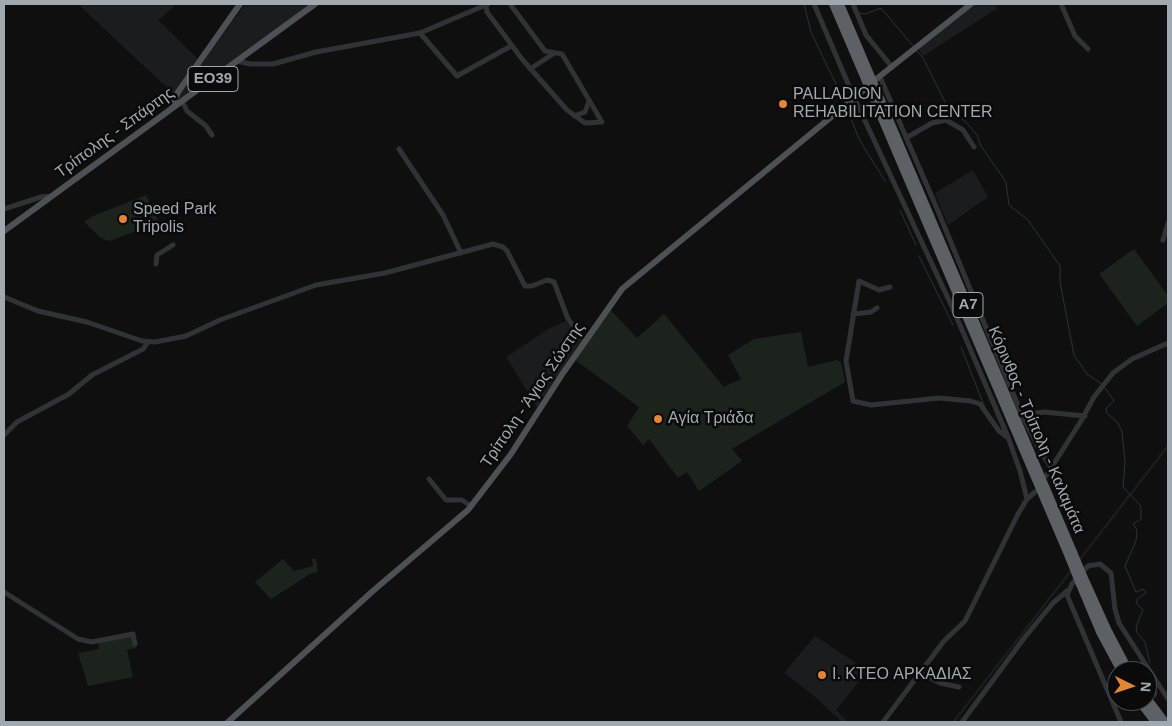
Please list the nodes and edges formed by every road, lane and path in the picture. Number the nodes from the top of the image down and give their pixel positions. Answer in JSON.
{"nodes":[{"id":1,"x":240,"y":4,"type":"edge"},
{"id":2,"x":315,"y":4,"type":"edge"},
{"id":3,"x":487,"y":4,"type":"edge"},
{"id":4,"x":510,"y":4,"type":"edge"},
{"id":5,"x":814,"y":4,"type":"edge"},
{"id":6,"x":833,"y":4,"type":"edge"},
{"id":7,"x":840,"y":4,"type":"edge"},
{"id":8,"x":853,"y":4,"type":"edge"},
{"id":9,"x":971,"y":4,"type":"edge"},
{"id":10,"x":1061,"y":4,"type":"edge"},
{"id":11,"x":420,"y":33,"type":"junction"},
{"id":12,"x":511,"y":46,"type":"junction"},
{"id":13,"x":1088,"y":49,"type":"dead end"},
{"id":14,"x":554,"y":54,"type":"junction"},
{"id":15,"x":237,"y":61,"type":"junction"},
{"id":16,"x":892,"y":67,"type":"junction"},
{"id":17,"x":530,"y":69,"type":"junction"},
{"id":18,"x":878,"y":79,"type":"joint"},
{"id":19,"x":864,"y":90,"type":"dead end"},
{"id":20,"x":855,"y":97,"type":"junction"},
{"id":21,"x":182,"y":101,"type":"junction"},
{"id":22,"x":589,"y":101,"type":"junction"},
{"id":23,"x":171,"y":109,"type":"junction"},
{"id":24,"x":574,"y":116,"type":"junction"},
{"id":25,"x":212,"y":135,"type":"dead end"},
{"id":26,"x":906,"y":138,"type":"junction"},
{"id":27,"x":974,"y":147,"type":"dead end"},
{"id":28,"x":399,"y":150,"type":"dead end"},
{"id":29,"x":53,"y":196,"type":"junction"},
{"id":30,"x":4,"y":209,"type":"edge"},
{"id":31,"x":1168,"y":223,"type":"edge"},
{"id":32,"x":4,"y":231,"type":"edge"},
{"id":33,"x":1163,"y":240,"type":"dead end"},
{"id":34,"x":173,"y":245,"type":"dead end"},
{"id":35,"x":461,"y":253,"type":"junction"},
{"id":36,"x":156,"y":264,"type":"dead end"},
{"id":37,"x":890,"y":287,"type":"dead end"},
{"id":38,"x":4,"y":297,"type":"edge"},
{"id":39,"x":877,"y":308,"type":"dead end"},
{"id":40,"x":853,"y":314,"type":"junction"},
{"id":41,"x":586,"y":340,"type":"junction"},
{"id":42,"x":148,"y":342,"type":"junction"},
{"id":43,"x":1168,"y":344,"type":"edge"},
{"id":44,"x":1022,"y":415,"type":"junction"},
{"id":45,"x":1085,"y":416,"type":"junction"},
{"id":46,"x":4,"y":435,"type":"edge"},
{"id":47,"x":1008,"y":437,"type":"junction"},
{"id":48,"x":1051,"y":467,"type":"junction"},
{"id":49,"x":1046,"y":476,"type":"dead end"},
{"id":50,"x":429,"y":479,"type":"dead end"},
{"id":51,"x":1035,"y":492,"type":"dead end"},
{"id":52,"x":1027,"y":499,"type":"junction"},
{"id":53,"x":471,"y":506,"type":"junction"},
{"id":54,"x":1071,"y":555,"type":"junction"},
{"id":55,"x":1081,"y":579,"type":"junction"},
{"id":56,"x":4,"y":592,"type":"edge"},
{"id":57,"x":1067,"y":592,"type":"junction"},
{"id":58,"x":136,"y":644,"type":"dead end"},
{"id":59,"x":1115,"y":661,"type":"edge"},
{"id":60,"x":1125,"y":661,"type":"edge"},
{"id":61,"x":921,"y":673,"type":"junction"},
{"id":62,"x":959,"y":687,"type":"dead end"},
{"id":63,"x":1168,"y":699,"type":"edge"},
{"id":64,"x":1144,"y":711,"type":"edge"},
{"id":65,"x":1146,"y":711,"type":"edge"},
{"id":66,"x":1157,"y":711,"type":"edge"},
{"id":67,"x":228,"y":722,"type":"edge"},
{"id":68,"x":883,"y":722,"type":"edge"},
{"id":69,"x":962,"y":722,"type":"edge"},
{"id":70,"x":1121,"y":722,"type":"edge"},
{"id":71,"x":1150,"y":722,"type":"edge"},
{"id":72,"x":1155,"y":722,"type":"edge"},
{"id":73,"x":1167,"y":722,"type":"edge"}],
"edges":[{"from":1,"to":23,"type":"main road"},
{"from":2,"to":15,"type":"main road","name":"Τρίπολης - Σπάρτης","number":"ΕΟ39"},
{"from":3,"to":11,"type":"street"},
{"from":3,"to":12,"type":"street"},
{"from":4,"to":14,"type":"street"},
{"from":5,"to":20,"type":"street"},
{"from":6,"to":54,"type":"highway","name":"Κόρινθος - Τρίπολη - Καλαμάτα","number":"Α7"},
{"from":7,"to":54,"type":"highway","name":"Κόρινθος - Τρίπολη - Καλαμάτα","number":"Α7"},
{"from":8,"to":16,"type":"street"},
{"from":9,"to":16,"type":"main road"},
{"from":10,"to":13,"type":"street"},
{"from":11,"to":12,"type":"street"},
{"from":11,"to":15,"type":"street"},
{"from":12,"to":17,"type":"street"},
{"from":14,"to":17,"type":"street"},
{"from":14,"to":22,"type":"street"},
{"from":15,"to":21,"type":"main road","name":"Τρίπολης - Σπάρτης","number":"ΕΟ39"},
{"from":16,"to":18,"type":"main road"},
{"from":17,"to":24,"type":"street"},
{"from":18,"to":26,"type":"street"},
{"from":19,"to":20,"type":"main road","name":"Τρίπολη - Άγιος Σώστης"},
{"from":20,"to":41,"type":"main road","name":"Τρίπολη - Άγιος Σώστης"},
{"from":20,"to":47,"type":"street"},
{"from":21,"to":23,"type":"main road","name":"Τρίπολης - Σπάρτης","number":"ΕΟ39"},
{"from":21,"to":25,"type":"street"},
{"from":22,"to":24,"type":"street"},
{"from":22,"to":24,"type":"street"},
{"from":23,"to":29,"type":"main road","name":"Τρίπολης - Σπάρτης","number":"ΕΟ39"},
{"from":26,"to":27,"type":"street"},
{"from":26,"to":44,"type":"street"},
{"from":28,"to":35,"type":"street"},
{"from":29,"to":30,"type":"street"},
{"from":29,"to":32,"type":"main road","name":"Τρίπολης - Σπάρτης","number":"ΕΟ39"},
{"from":31,"to":33,"type":"street"},
{"from":34,"to":36,"type":"street"},
{"from":35,"to":41,"type":"street"},
{"from":35,"to":42,"type":"street"},
{"from":37,"to":40,"type":"street"},
{"from":38,"to":42,"type":"street"},
{"from":39,"to":40,"type":"street"},
{"from":40,"to":47,"type":"street"},
{"from":41,"to":53,"type":"main road","name":"Τρίπολη - Άγιος Σώστης"},
{"from":42,"to":46,"type":"street"},
{"from":43,"to":45,"type":"street"},
{"from":44,"to":45,"type":"street"},
{"from":44,"to":48,"type":"street"},
{"from":45,"to":48,"type":"street"},
{"from":47,"to":52,"type":"street"},
{"from":48,"to":49,"type":"street"},
{"from":50,"to":53,"type":"street"},
{"from":51,"to":52,"type":"street"},
{"from":52,"to":61,"type":"street"},
{"from":53,"to":67,"type":"main road","name":"Τρίπολη - Άγιος Σώστης"},
{"from":54,"to":55,"type":"highway","name":"Κόρινθος - Τρίπολη - Καλαμάτα","number":"Α7","bridge":true},
{"from":55,"to":59,"type":"highway","name":"Κόρινθος - Τρίπολη - Καλαμάτα","number":"Α7"},
{"from":55,"to":60,"type":"highway","name":"Κόρινθος - Τρίπολη - Καλαμάτα","number":"Α7"},
{"from":56,"to":58,"type":"street"},
{"from":57,"to":63,"type":"street"},
{"from":57,"to":69,"type":"street"},
{"from":57,"to":70,"type":"street"},
{"from":61,"to":62,"type":"street"},
{"from":61,"to":68,"type":"street"},
{"from":64,"to":71,"type":"highway"},
{"from":65,"to":72,"type":"highway"},
{"from":66,"to":73,"type":"highway"}]}
